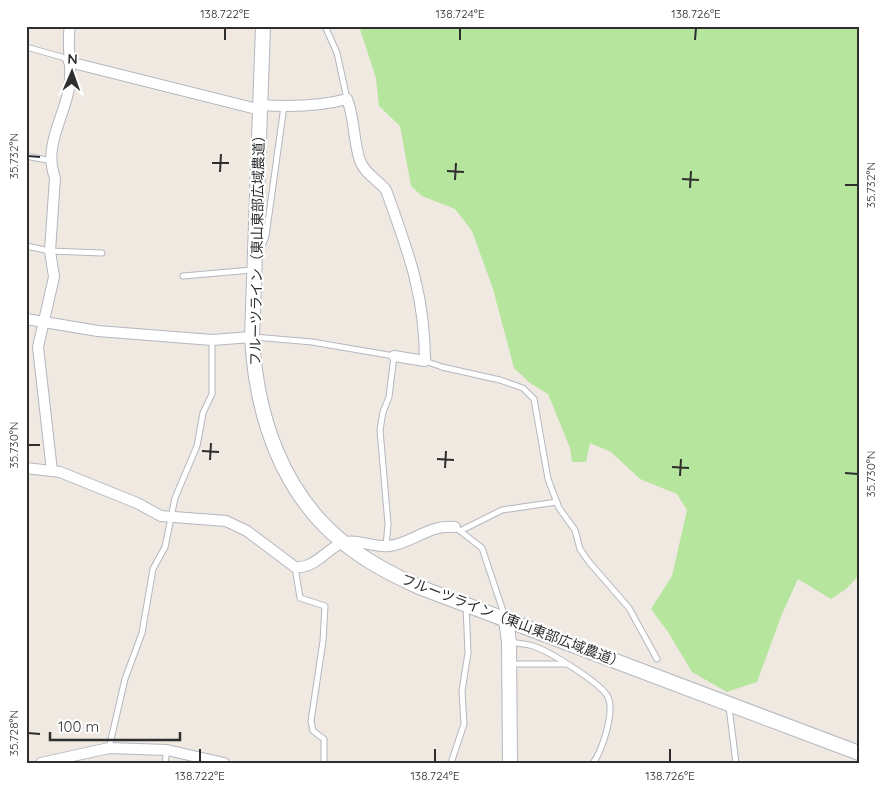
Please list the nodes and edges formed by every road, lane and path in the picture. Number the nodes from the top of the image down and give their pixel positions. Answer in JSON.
{"nodes":[{"id":1,"x":70,"y":26,"type":"edge"},
{"id":2,"x":263,"y":26,"type":"edge"},
{"id":3,"x":325,"y":26,"type":"edge"},
{"id":4,"x":26,"y":47,"type":"edge"},
{"id":5,"x":69,"y":62,"type":"junction"},
{"id":6,"x":346,"y":99,"type":"junction"},
{"id":7,"x":284,"y":106,"type":"junction"},
{"id":8,"x":261,"y":107,"type":"junction"},
{"id":9,"x":26,"y":156,"type":"edge"},
{"id":10,"x":52,"y":161,"type":"junction"},
{"id":11,"x":26,"y":246,"type":"edge"},
{"id":12,"x":50,"y":251,"type":"junction"},
{"id":13,"x":102,"y":254,"type":"dead end"},
{"id":14,"x":256,"y":254,"type":"junction"},
{"id":15,"x":256,"y":270,"type":"junction"},
{"id":16,"x":183,"y":276,"type":"dead end"},
{"id":17,"x":26,"y":319,"type":"edge"},
{"id":18,"x":42,"y":324,"type":"junction"},
{"id":19,"x":252,"y":337,"type":"junction"},
{"id":20,"x":212,"y":340,"type":"junction"},
{"id":21,"x":394,"y":356,"type":"junction"},
{"id":22,"x":425,"y":360,"type":"junction"},
{"id":23,"x":26,"y":468,"type":"edge"},
{"id":24,"x":52,"y":471,"type":"junction"},
{"id":25,"x":557,"y":502,"type":"junction"},
{"id":26,"x":170,"y":518,"type":"junction"},
{"id":27,"x":458,"y":529,"type":"junction"},
{"id":28,"x":343,"y":543,"type":"junction"},
{"id":29,"x":386,"y":546,"type":"junction"},
{"id":30,"x":294,"y":567,"type":"junction"},
{"id":31,"x":466,"y":605,"type":"junction"},
{"id":32,"x":506,"y":620,"type":"junction"},
{"id":33,"x":509,"y":642,"type":"junction"},
{"id":34,"x":657,"y":659,"type":"dead end"},
{"id":35,"x":509,"y":664,"type":"junction"},
{"id":36,"x":568,"y":664,"type":"junction"},
{"id":37,"x":729,"y":704,"type":"junction"},
{"id":38,"x":108,"y":748,"type":"junction"},
{"id":39,"x":166,"y":750,"type":"junction"},
{"id":40,"x":859,"y":753,"type":"edge"},
{"id":41,"x":41,"y":763,"type":"edge"},
{"id":42,"x":165,"y":763,"type":"edge"},
{"id":43,"x":224,"y":763,"type":"edge"},
{"id":44,"x":324,"y":763,"type":"edge"},
{"id":45,"x":450,"y":763,"type":"edge"},
{"id":46,"x":510,"y":763,"type":"edge"},
{"id":47,"x":593,"y":763,"type":"edge"},
{"id":48,"x":736,"y":763,"type":"edge"}],
"edges":[{"from":1,"to":5,"type":"street"},
{"from":2,"to":8,"type":"street","name":"フルーツライン（東山東部広域農道）"},
{"from":3,"to":6,"type":"lane"},
{"from":4,"to":5,"type":"lane"},
{"from":5,"to":8,"type":"street"},
{"from":5,"to":10,"type":"street"},
{"from":6,"to":7,"type":"street"},
{"from":6,"to":22,"type":"street"},
{"from":7,"to":8,"type":"street"},
{"from":7,"to":14,"type":"lane"},
{"from":8,"to":14,"type":"street","name":"フルーツライン（東山東部広域農道）"},
{"from":9,"to":10,"type":"lane"},
{"from":10,"to":12,"type":"street"},
{"from":11,"to":12,"type":"lane"},
{"from":12,"to":13,"type":"lane"},
{"from":12,"to":18,"type":"street"},
{"from":14,"to":15,"type":"street","name":"フルーツライン（東山東部広域農道）"},
{"from":15,"to":16,"type":"lane"},
{"from":15,"to":19,"type":"street","name":"フルーツライン（東山東部広域農道）"},
{"from":17,"to":18,"type":"street"},
{"from":18,"to":20,"type":"street"},
{"from":18,"to":24,"type":"street"},
{"from":19,"to":20,"type":"street"},
{"from":19,"to":21,"type":"lane"},
{"from":19,"to":28,"type":"street","name":"フルーツライン（東山東部広域農道）"},
{"from":20,"to":26,"type":"lane"},
{"from":21,"to":22,"type":"street"},
{"from":21,"to":29,"type":"lane"},
{"from":22,"to":25,"type":"lane"},
{"from":23,"to":24,"type":"street"},
{"from":24,"to":26,"type":"street"},
{"from":25,"to":27,"type":"lane"},
{"from":25,"to":34,"type":"lane"},
{"from":26,"to":30,"type":"street"},
{"from":26,"to":38,"type":"lane"},
{"from":27,"to":29,"type":"street"},
{"from":27,"to":32,"type":"lane"},
{"from":28,"to":29,"type":"street"},
{"from":28,"to":30,"type":"street"},
{"from":28,"to":31,"type":"street","name":"フルーツライン（東山東部広域農道）"},
{"from":30,"to":44,"type":"lane"},
{"from":31,"to":32,"type":"street","name":"フルーツライン（東山東部広域農道）"},
{"from":31,"to":45,"type":"lane"},
{"from":32,"to":33,"type":"street"},
{"from":32,"to":37,"type":"street","name":"フルーツライン（東山東部広域農道）"},
{"from":33,"to":35,"type":"street"},
{"from":33,"to":36,"type":"lane"},
{"from":35,"to":36,"type":"lane"},
{"from":35,"to":46,"type":"street"},
{"from":36,"to":47,"type":"lane"},
{"from":37,"to":40,"type":"street","name":"フルーツライン（東山東部広域農道）"},
{"from":37,"to":48,"type":"lane"},
{"from":38,"to":39,"type":"street"},
{"from":38,"to":41,"type":"street"},
{"from":39,"to":42,"type":"lane"},
{"from":39,"to":43,"type":"street"}]}
